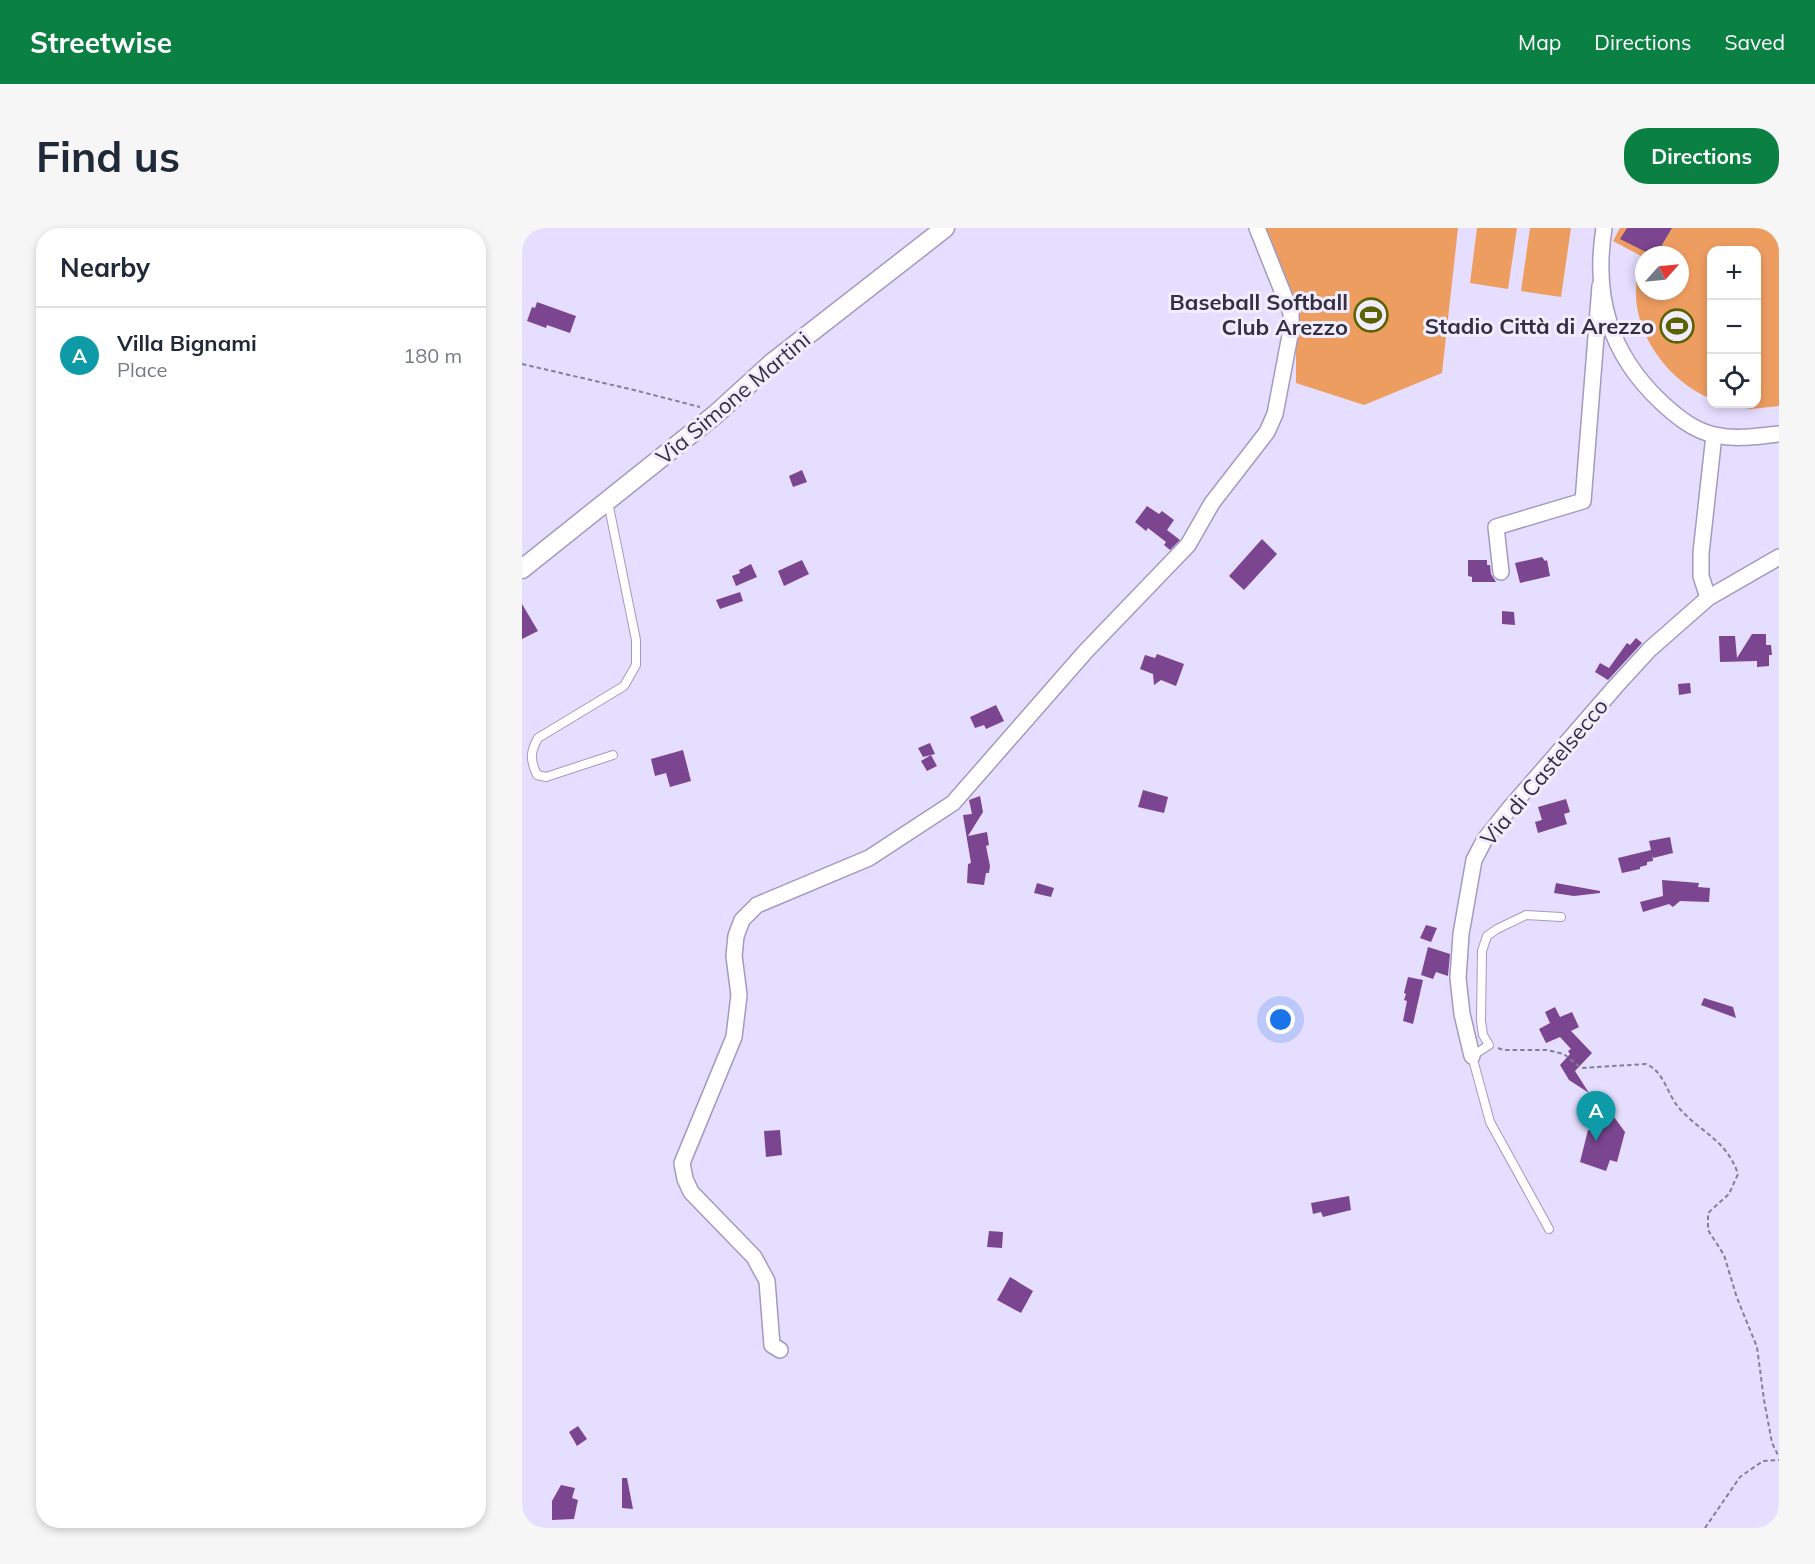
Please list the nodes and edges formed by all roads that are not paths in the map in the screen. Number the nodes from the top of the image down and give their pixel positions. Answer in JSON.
{"nodes":[{"id":1,"x":945,"y":228,"type":"edge"},
{"id":2,"x":1257,"y":228,"type":"edge"},
{"id":3,"x":1604,"y":228,"type":"edge"},
{"id":4,"x":1600,"y":286,"type":"junction"},
{"id":5,"x":1779,"y":434,"type":"edge"},
{"id":6,"x":1714,"y":435,"type":"junction"},
{"id":7,"x":608,"y":501,"type":"junction"},
{"id":8,"x":1779,"y":557,"type":"edge"},
{"id":9,"x":522,"y":568,"type":"edge"},
{"id":10,"x":1501,"y":572,"type":"dead end"},
{"id":11,"x":1708,"y":598,"type":"junction"},
{"id":12,"x":613,"y":755,"type":"dead end"},
{"id":13,"x":1561,"y":917,"type":"dead end"},
{"id":14,"x":1472,"y":1056,"type":"junction"},
{"id":15,"x":1549,"y":1229,"type":"dead end"},
{"id":16,"x":780,"y":1350,"type":"dead end"}],
"edges":[{"from":1,"to":7,"type":"street","name":"Via Simone Martini"},
{"from":2,"to":16,"type":"street"},
{"from":3,"to":4,"type":"street"},
{"from":4,"to":6,"type":"street"},
{"from":4,"to":10,"type":"street"},
{"from":5,"to":6,"type":"street"},
{"from":6,"to":11,"type":"street"},
{"from":7,"to":9,"type":"street","name":"Via Simone Martini"},
{"from":7,"to":12,"type":"lane"},
{"from":8,"to":11,"type":"street","name":"Via di Castelsecco"},
{"from":11,"to":14,"type":"street","name":"Via di Castelsecco"},
{"from":13,"to":14,"type":"lane"},
{"from":14,"to":15,"type":"lane"}]}
